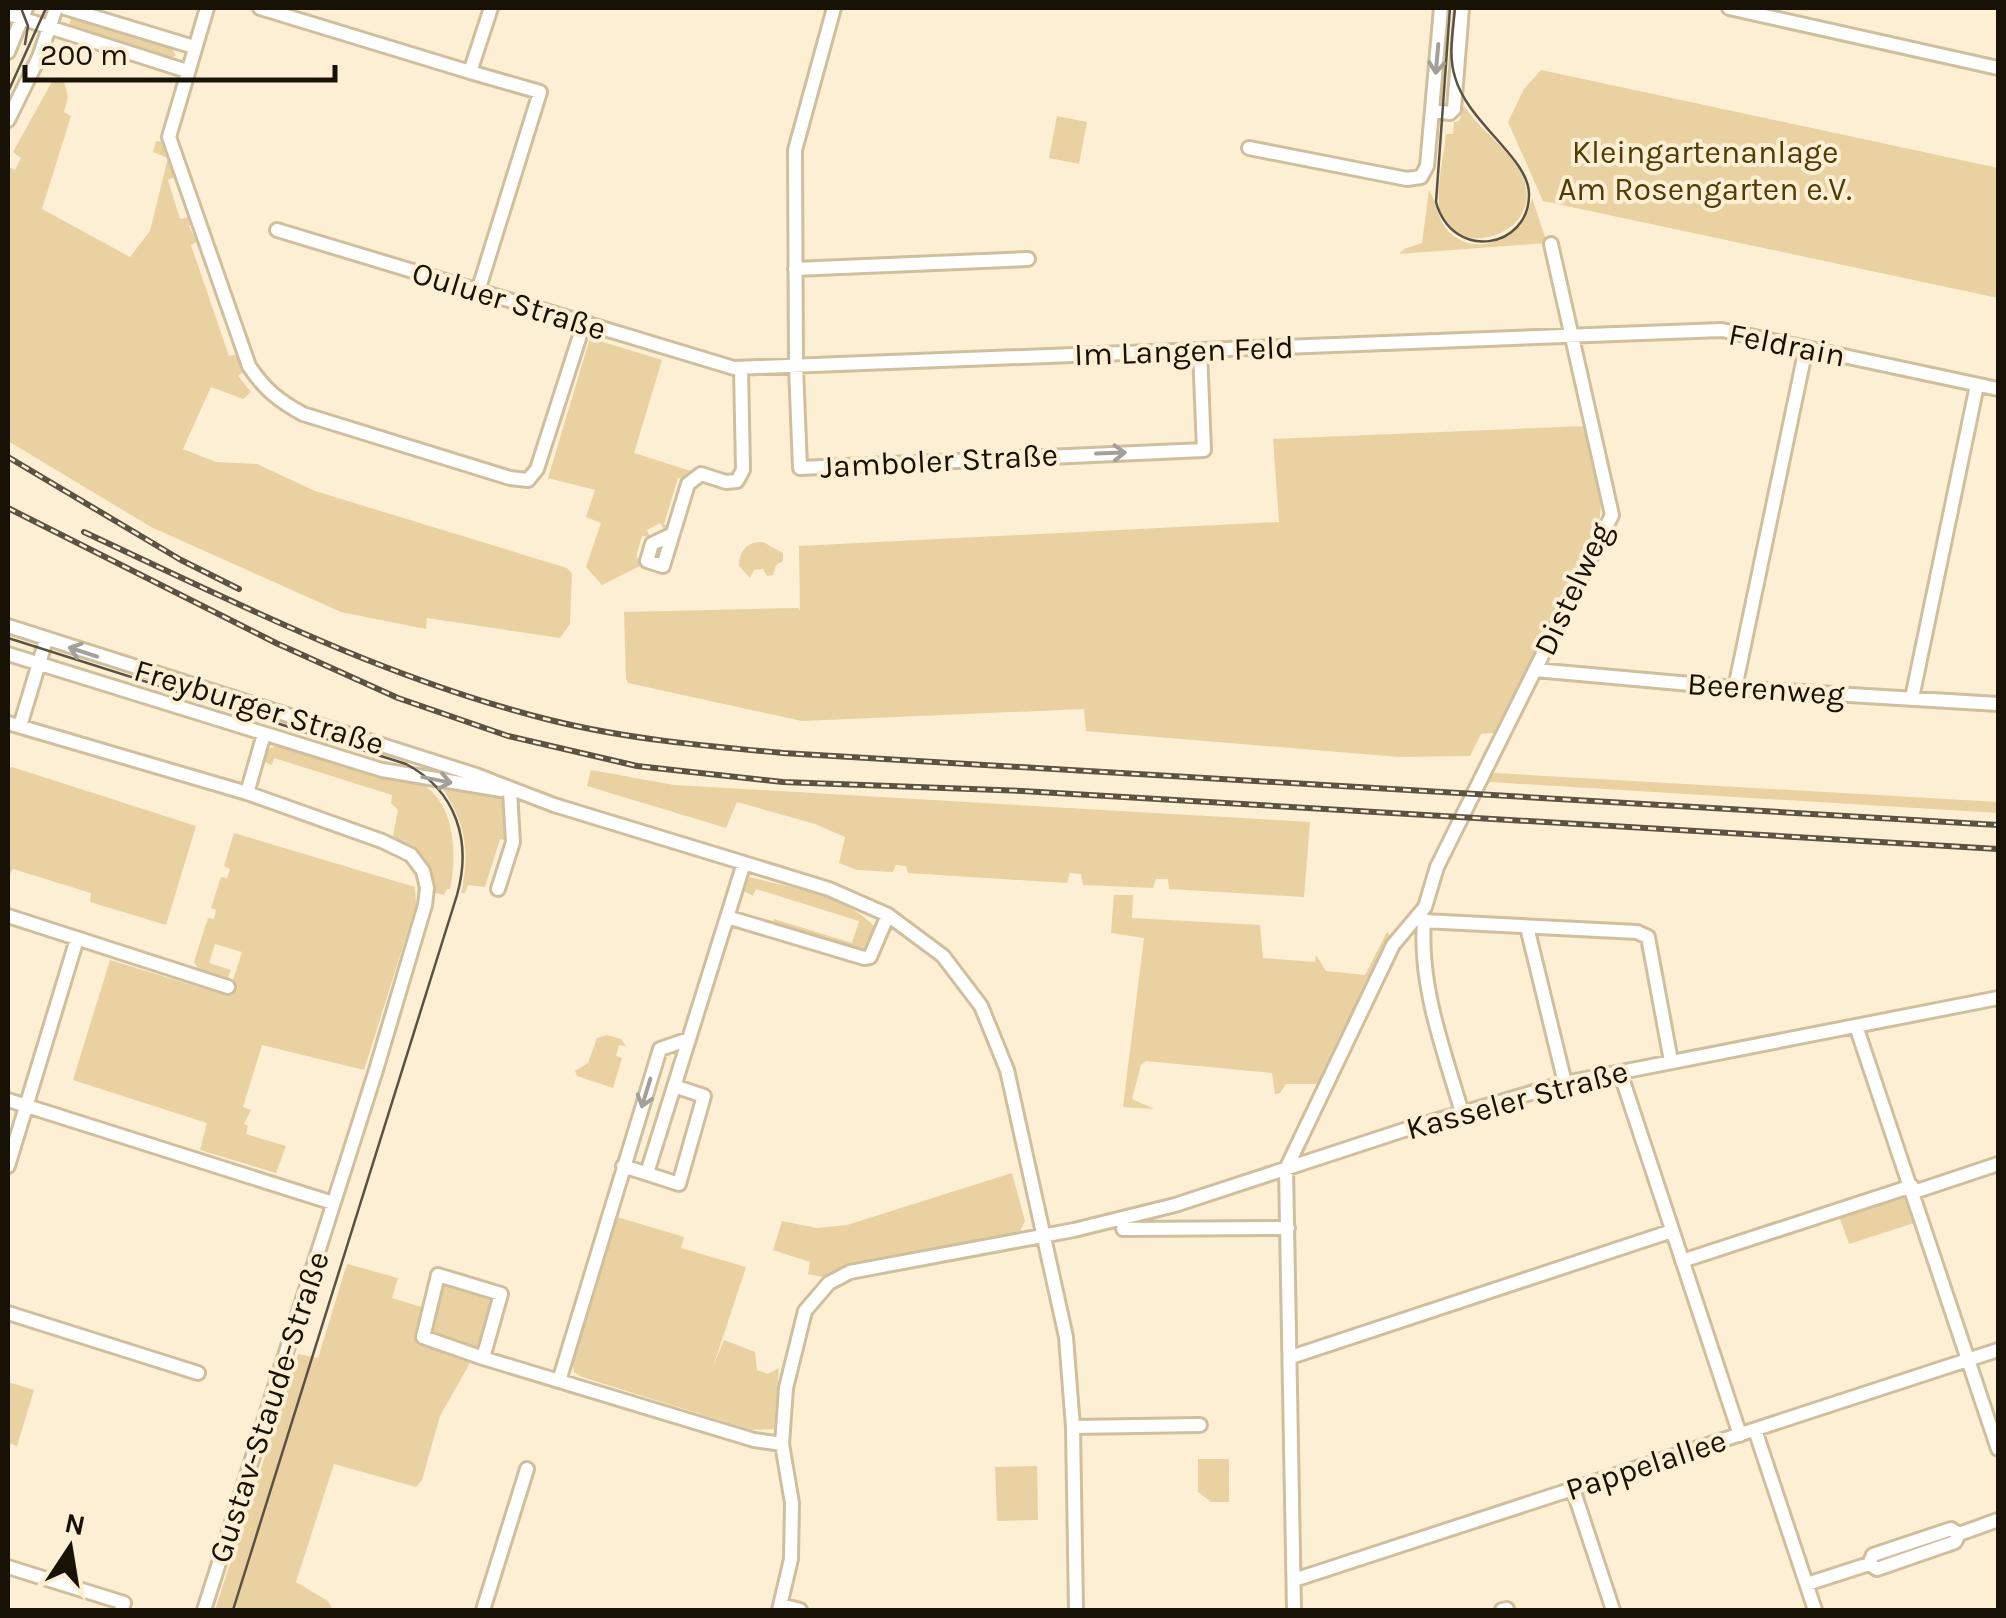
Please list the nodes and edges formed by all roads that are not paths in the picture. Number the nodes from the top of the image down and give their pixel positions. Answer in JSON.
{"nodes":[{"id":1,"x":56,"y":8,"type":"edge"},
{"id":2,"x":65,"y":8,"type":"edge"},
{"id":3,"x":206,"y":8,"type":"edge"},
{"id":4,"x":260,"y":8,"type":"edge"},
{"id":5,"x":490,"y":8,"type":"edge"},
{"id":6,"x":834,"y":8,"type":"edge"},
{"id":7,"x":1440,"y":8,"type":"edge"},
{"id":8,"x":1731,"y":8,"type":"edge"},
{"id":9,"x":1462,"y":9,"type":"edge"},
{"id":10,"x":18,"y":14,"type":"edge"},
{"id":11,"x":50,"y":28,"type":"junction"},
{"id":12,"x":194,"y":47,"type":"junction"},
{"id":13,"x":8,"y":52,"type":"edge"},
{"id":14,"x":1998,"y":68,"type":"edge"},
{"id":15,"x":187,"y":71,"type":"junction"},
{"id":16,"x":470,"y":72,"type":"junction"},
{"id":17,"x":1432,"y":111,"type":"junction"},
{"id":18,"x":8,"y":120,"type":"edge"},
{"id":19,"x":1249,"y":148,"type":"dead end"},
{"id":20,"x":277,"y":230,"type":"dead end"},
{"id":21,"x":1551,"y":244,"type":"dead end"},
{"id":22,"x":1028,"y":259,"type":"dead end"},
{"id":23,"x":796,"y":269,"type":"junction"},
{"id":24,"x":478,"y":291,"type":"junction"},
{"id":25,"x":584,"y":324,"type":"junction"},
{"id":26,"x":1572,"y":335,"type":"junction"},
{"id":27,"x":1806,"y":348,"type":"junction"},
{"id":28,"x":1200,"y":351,"type":"junction"},
{"id":29,"x":796,"y":366,"type":"junction"},
{"id":30,"x":741,"y":368,"type":"junction"},
{"id":31,"x":1977,"y":384,"type":"junction"},
{"id":32,"x":1998,"y":389,"type":"edge"},
{"id":33,"x":672,"y":535,"type":"dead end"},
{"id":34,"x":8,"y":626,"type":"edge"},
{"id":35,"x":46,"y":640,"type":"junction"},
{"id":36,"x":8,"y":654,"type":"edge"},
{"id":37,"x":39,"y":664,"type":"junction"},
{"id":38,"x":1535,"y":670,"type":"junction"},
{"id":39,"x":1735,"y":688,"type":"junction"},
{"id":40,"x":1912,"y":698,"type":"junction"},
{"id":41,"x":1998,"y":704,"type":"edge"},
{"id":42,"x":14,"y":724,"type":"edge"},
{"id":43,"x":264,"y":734,"type":"junction"},
{"id":44,"x":510,"y":791,"type":"junction"},
{"id":45,"x":246,"y":793,"type":"junction"},
{"id":46,"x":744,"y":863,"type":"junction"},
{"id":47,"x":498,"y":889,"type":"dead end"},
{"id":48,"x":888,"y":914,"type":"junction"},
{"id":49,"x":8,"y":916,"type":"edge"},
{"id":50,"x":727,"y":917,"type":"junction"},
{"id":51,"x":1422,"y":918,"type":"junction"},
{"id":52,"x":1527,"y":927,"type":"junction"},
{"id":53,"x":77,"y":940,"type":"junction"},
{"id":54,"x":228,"y":987,"type":"dead end"},
{"id":55,"x":1998,"y":998,"type":"edge"},
{"id":56,"x":1856,"y":1026,"type":"junction"},
{"id":57,"x":689,"y":1039,"type":"junction"},
{"id":58,"x":1671,"y":1061,"type":"junction"},
{"id":59,"x":1620,"y":1072,"type":"junction"},
{"id":60,"x":1565,"y":1083,"type":"junction"},
{"id":61,"x":674,"y":1086,"type":"junction"},
{"id":62,"x":8,"y":1100,"type":"edge"},
{"id":63,"x":25,"y":1106,"type":"junction"},
{"id":64,"x":1462,"y":1113,"type":"junction"},
{"id":65,"x":1998,"y":1164,"type":"edge"},
{"id":66,"x":8,"y":1166,"type":"edge"},
{"id":67,"x":623,"y":1166,"type":"junction"},
{"id":68,"x":1286,"y":1170,"type":"junction"},
{"id":69,"x":647,"y":1173,"type":"junction"},
{"id":70,"x":1913,"y":1189,"type":"junction"},
{"id":71,"x":333,"y":1203,"type":"junction"},
{"id":72,"x":1288,"y":1228,"type":"junction"},
{"id":73,"x":1123,"y":1229,"type":"dead end"},
{"id":74,"x":1672,"y":1231,"type":"junction"},
{"id":75,"x":1044,"y":1234,"type":"junction"},
{"id":76,"x":1682,"y":1261,"type":"junction"},
{"id":77,"x":8,"y":1313,"type":"edge"},
{"id":78,"x":1998,"y":1350,"type":"edge"},
{"id":79,"x":1291,"y":1357,"type":"junction"},
{"id":80,"x":482,"y":1358,"type":"junction"},
{"id":81,"x":1969,"y":1360,"type":"junction"},
{"id":82,"x":198,"y":1373,"type":"dead end"},
{"id":83,"x":558,"y":1381,"type":"junction"},
{"id":84,"x":1200,"y":1425,"type":"dead end"},
{"id":85,"x":1073,"y":1427,"type":"junction"},
{"id":86,"x":1755,"y":1430,"type":"junction"},
{"id":87,"x":1740,"y":1435,"type":"junction"},
{"id":88,"x":782,"y":1444,"type":"junction"},
{"id":89,"x":1998,"y":1449,"type":"edge"},
{"id":90,"x":527,"y":1469,"type":"dead end"},
{"id":91,"x":1573,"y":1489,"type":"junction"},
{"id":92,"x":1998,"y":1520,"type":"edge"},
{"id":93,"x":8,"y":1567,"type":"edge"},
{"id":94,"x":1294,"y":1580,"type":"junction"},
{"id":95,"x":1807,"y":1584,"type":"junction"},
{"id":96,"x":780,"y":1608,"type":"edge"},
{"id":97,"x":121,"y":1610,"type":"edge"},
{"id":98,"x":204,"y":1610,"type":"edge"},
{"id":99,"x":483,"y":1610,"type":"edge"},
{"id":100,"x":800,"y":1610,"type":"edge"},
{"id":101,"x":1076,"y":1610,"type":"edge"},
{"id":102,"x":1294,"y":1610,"type":"edge"},
{"id":103,"x":1613,"y":1610,"type":"edge"},
{"id":104,"x":1816,"y":1610,"type":"edge"}],
"edges":[{"from":1,"to":11,"type":"street"},
{"from":2,"to":12,"type":"street"},
{"from":3,"to":12,"type":"street"},
{"from":4,"to":16,"type":"street"},
{"from":5,"to":16,"type":"street"},
{"from":6,"to":23,"type":"street","name":"Jamboler Straße"},
{"from":7,"to":9,"type":"street"},
{"from":7,"to":17,"type":"street","one_way":true},
{"from":8,"to":14,"type":"street"},
{"from":9,"to":17,"type":"street"},
{"from":10,"to":11,"type":"street"},
{"from":10,"to":13,"type":"street"},
{"from":11,"to":15,"type":"street"},
{"from":11,"to":18,"type":"street"},
{"from":12,"to":15,"type":"street"},
{"from":15,"to":25,"type":"street"},
{"from":16,"to":24,"type":"street"},
{"from":17,"to":19,"type":"street"},
{"from":20,"to":24,"type":"street","name":"Ouluer Straße"},
{"from":21,"to":26,"type":"street","name":"Distelweg"},
{"from":22,"to":23,"type":"street"},
{"from":23,"to":29,"type":"street","name":"Jamboler Straße"},
{"from":24,"to":25,"type":"street","name":"Ouluer Straße"},
{"from":25,"to":30,"type":"street","name":"Ouluer Straße"},
{"from":26,"to":27,"type":"street","name":"Feldrain"},
{"from":26,"to":28,"type":"street","name":"Im Langen Feld"},
{"from":26,"to":38,"type":"street","name":"Distelweg"},
{"from":27,"to":31,"type":"street","name":"Feldrain"},
{"from":27,"to":39,"type":"street"},
{"from":28,"to":29,"type":"street","name":"Im Langen Feld"},
{"from":29,"to":28,"type":"street","name":"Jamboler Straße","one_way":true},
{"from":29,"to":30,"type":"street","name":"Ouluer Straße"},
{"from":30,"to":33,"type":"street"},
{"from":31,"to":32,"type":"street","name":"Feldrain"},
{"from":31,"to":40,"type":"street"},
{"from":34,"to":35,"type":"street","name":"Freyburger Straße"},
{"from":35,"to":37,"type":"street"},
{"from":44,"to":35,"type":"street","name":"Freyburger Straße","one_way":true},
{"from":36,"to":37,"type":"street","name":"Freyburger Straße"},
{"from":37,"to":42,"type":"street"},
{"from":37,"to":43,"type":"street","name":"Freyburger Straße"},
{"from":38,"to":39,"type":"street","name":"Beerenweg"},
{"from":38,"to":51,"type":"street","name":"Distelweg"},
{"from":39,"to":40,"type":"street","name":"Beerenweg"},
{"from":40,"to":41,"type":"street","name":"Beerenweg"},
{"from":42,"to":45,"type":"street","name":"Gustav-Staude-Straße"},
{"from":43,"to":44,"type":"street","name":"Freyburger Straße","one_way":true},
{"from":43,"to":45,"type":"street"},
{"from":44,"to":46,"type":"street","name":"Freyburger Straße"},
{"from":44,"to":47,"type":"street"},
{"from":45,"to":71,"type":"street","name":"Gustav-Staude-Straße"},
{"from":46,"to":48,"type":"street","name":"Freyburger Straße"},
{"from":46,"to":50,"type":"street"},
{"from":48,"to":50,"type":"street"},
{"from":48,"to":75,"type":"street","name":"Freyburger Straße"},
{"from":49,"to":53,"type":"street"},
{"from":50,"to":57,"type":"street"},
{"from":51,"to":52,"type":"street"},
{"from":51,"to":64,"type":"street"},
{"from":51,"to":68,"type":"street"},
{"from":52,"to":58,"type":"street"},
{"from":52,"to":60,"type":"street"},
{"from":53,"to":54,"type":"street"},
{"from":53,"to":63,"type":"street"},
{"from":55,"to":56,"type":"street","name":"Kasseler Straße"},
{"from":56,"to":58,"type":"street","name":"Kasseler Straße"},
{"from":56,"to":70,"type":"street"},
{"from":57,"to":61,"type":"street"},
{"from":57,"to":67,"type":"street","one_way":true},
{"from":58,"to":59,"type":"street","name":"Kasseler Straße"},
{"from":59,"to":60,"type":"street","name":"Kasseler Straße"},
{"from":59,"to":74,"type":"street"},
{"from":60,"to":64,"type":"street","name":"Kasseler Straße"},
{"from":61,"to":69,"type":"street"},
{"from":61,"to":69,"type":"street"},
{"from":62,"to":63,"type":"street"},
{"from":63,"to":66,"type":"street"},
{"from":63,"to":71,"type":"street"},
{"from":64,"to":68,"type":"street","name":"Kasseler Straße"},
{"from":65,"to":70,"type":"street"},
{"from":67,"to":69,"type":"street"},
{"from":67,"to":83,"type":"street"},
{"from":68,"to":72,"type":"street"},
{"from":68,"to":75,"type":"street","name":"Kasseler Straße"},
{"from":70,"to":76,"type":"street"},
{"from":70,"to":81,"type":"street"},
{"from":71,"to":98,"type":"street","name":"Gustav-Staude-Straße"},
{"from":72,"to":73,"type":"street"},
{"from":72,"to":79,"type":"street"},
{"from":74,"to":76,"type":"street"},
{"from":74,"to":79,"type":"street"},
{"from":75,"to":85,"type":"street","name":"Freyburger Straße"},
{"from":75,"to":88,"type":"street","name":"Kasseler Straße"},
{"from":76,"to":87,"type":"street"},
{"from":77,"to":82,"type":"street"},
{"from":78,"to":81,"type":"street","name":"Pappelallee"},
{"from":79,"to":94,"type":"street"},
{"from":80,"to":80,"type":"street"},
{"from":80,"to":83,"type":"street"},
{"from":81,"to":86,"type":"street","name":"Pappelallee"},
{"from":81,"to":89,"type":"street"},
{"from":83,"to":88,"type":"street"},
{"from":84,"to":85,"type":"street"},
{"from":85,"to":101,"type":"street","name":"Freyburger Straße"},
{"from":86,"to":87,"type":"street","name":"Pappelallee"},
{"from":86,"to":95,"type":"street"},
{"from":87,"to":91,"type":"street","name":"Pappelallee"},
{"from":88,"to":96,"type":"street","name":"Kasseler Straße"},
{"from":90,"to":99,"type":"street"},
{"from":91,"to":94,"type":"street","name":"Pappelallee"},
{"from":91,"to":103,"type":"street"},
{"from":92,"to":95,"type":"street"},
{"from":93,"to":97,"type":"street"},
{"from":94,"to":102,"type":"street"},
{"from":95,"to":104,"type":"street"},
{"from":96,"to":100,"type":"street"}]}
